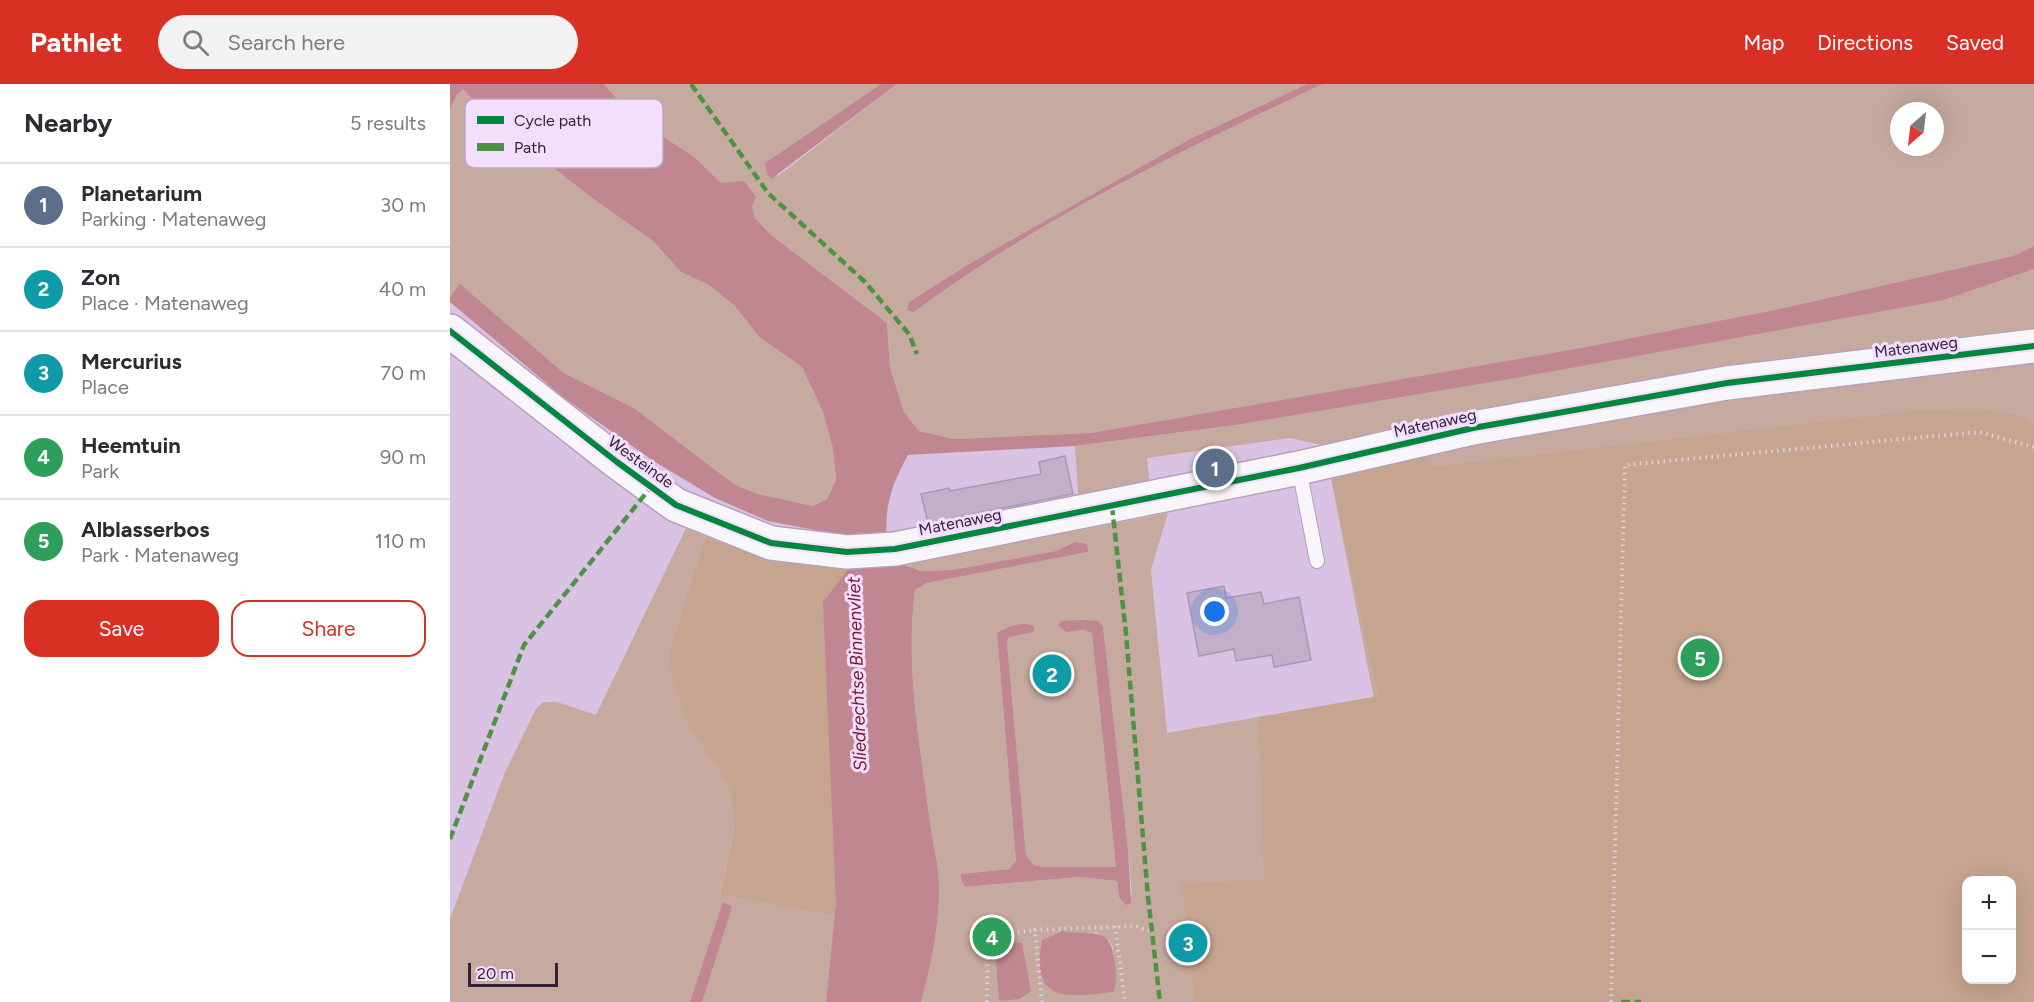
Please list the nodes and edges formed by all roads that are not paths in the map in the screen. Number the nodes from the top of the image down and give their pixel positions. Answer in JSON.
{"nodes":[{"id":1,"x":450,"y":331,"type":"edge"},
{"id":2,"x":2034,"y":346,"type":"edge"},
{"id":3,"x":1299,"y":468,"type":"junction"},
{"id":4,"x":847,"y":552,"type":"joint"},
{"id":5,"x":1317,"y":561,"type":"dead end"}],
"edges":[{"from":1,"to":4,"type":"street","name":"Westeinde"},
{"from":2,"to":3,"type":"street","name":"Matenaweg"},
{"from":3,"to":4,"type":"street","name":"Matenaweg"},
{"from":3,"to":5,"type":"lane"}]}
